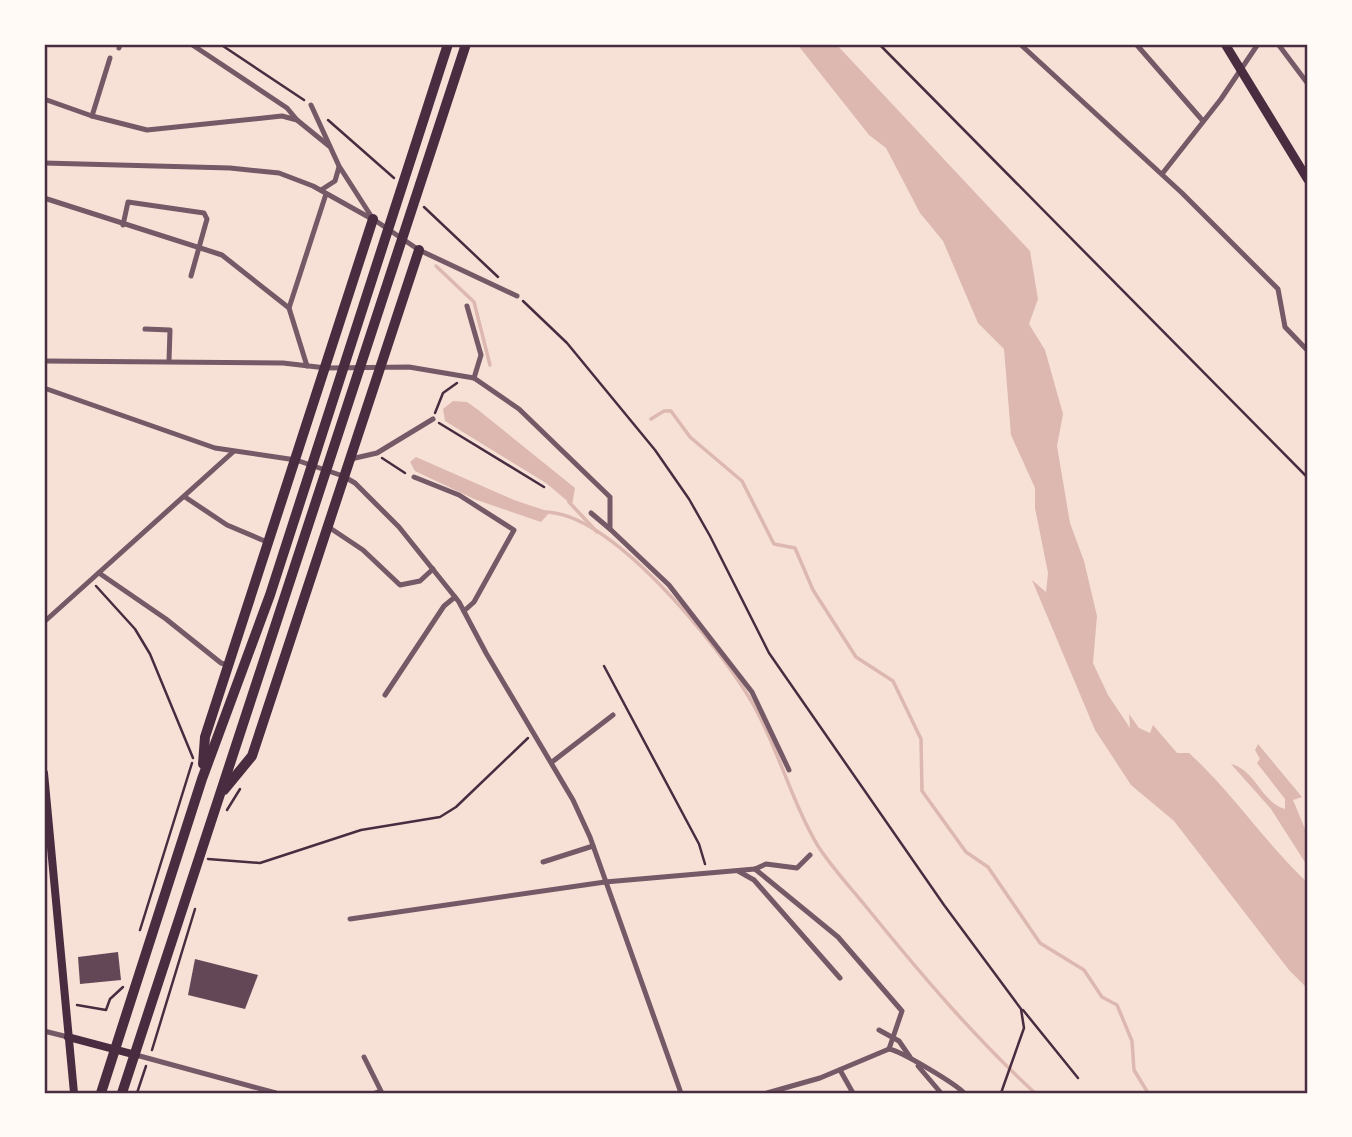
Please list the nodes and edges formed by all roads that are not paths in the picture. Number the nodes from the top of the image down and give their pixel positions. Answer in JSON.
{"nodes":[{"id":1,"x":191,"y":44,"type":"edge"},
{"id":2,"x":448,"y":44,"type":"edge"},
{"id":3,"x":466,"y":44,"type":"edge"},
{"id":4,"x":1020,"y":44,"type":"edge"},
{"id":5,"x":1136,"y":44,"type":"edge"},
{"id":6,"x":1225,"y":44,"type":"edge"},
{"id":7,"x":1258,"y":44,"type":"edge"},
{"id":8,"x":1278,"y":44,"type":"edge"},
{"id":9,"x":110,"y":58,"type":"dead end"},
{"id":10,"x":1241,"y":70,"type":"junction"},
{"id":11,"x":1308,"y":84,"type":"edge"},
{"id":12,"x":44,"y":99,"type":"edge"},
{"id":13,"x":311,"y":105,"type":"road end"},
{"id":14,"x":92,"y":116,"type":"junction"},
{"id":15,"x":297,"y":120,"type":"junction"},
{"id":16,"x":1203,"y":121,"type":"junction"},
{"id":17,"x":329,"y":146,"type":"junction"},
{"id":18,"x":44,"y":163,"type":"edge"},
{"id":19,"x":339,"y":166,"type":"junction"},
{"id":20,"x":1162,"y":174,"type":"junction"},
{"id":21,"x":1308,"y":180,"type":"edge"},
{"id":22,"x":323,"y":192,"type":"junction"},
{"id":23,"x":44,"y":198,"type":"edge"},
{"id":24,"x":373,"y":219,"type":"junction"},
{"id":25,"x":123,"y":225,"type":"junction"},
{"id":26,"x":201,"y":248,"type":"junction"},
{"id":27,"x":419,"y":250,"type":"junction"},
{"id":28,"x":191,"y":276,"type":"dead end"},
{"id":29,"x":517,"y":296,"type":"road end"},
{"id":30,"x":467,"y":306,"type":"dead end"},
{"id":31,"x":289,"y":308,"type":"junction"},
{"id":32,"x":145,"y":329,"type":"dead end"},
{"id":33,"x":1308,"y":351,"type":"edge"},
{"id":34,"x":44,"y":361,"type":"edge"},
{"id":35,"x":169,"y":361,"type":"junction"},
{"id":36,"x":307,"y":366,"type":"junction"},
{"id":37,"x":378,"y":367,"type":"junction"},
{"id":38,"x":326,"y":368,"type":"junction"},
{"id":39,"x":474,"y":378,"type":"junction"},
{"id":40,"x":44,"y":388,"type":"edge"},
{"id":41,"x":433,"y":419,"type":"road end"},
{"id":42,"x":233,"y":452,"type":"junction"},
{"id":43,"x":296,"y":460,"type":"junction"},
{"id":44,"x":348,"y":460,"type":"junction"},
{"id":45,"x":343,"y":476,"type":"junction"},
{"id":46,"x":414,"y":477,"type":"road end"},
{"id":47,"x":185,"y":497,"type":"junction"},
{"id":48,"x":591,"y":513,"type":"dead end"},
{"id":49,"x":327,"y":526,"type":"junction"},
{"id":50,"x":610,"y":529,"type":"junction"},
{"id":51,"x":269,"y":542,"type":"junction"},
{"id":52,"x":433,"y":569,"type":"junction"},
{"id":53,"x":99,"y":573,"type":"junction"},
{"id":54,"x":455,"y":597,"type":"junction"},
{"id":55,"x":464,"y":611,"type":"junction"},
{"id":56,"x":44,"y":622,"type":"edge"},
{"id":57,"x":228,"y":665,"type":"junction"},
{"id":58,"x":384,"y":695,"type":"dead end"},
{"id":59,"x":613,"y":715,"type":"dead end"},
{"id":60,"x":552,"y":762,"type":"junction"},
{"id":61,"x":789,"y":769,"type":"dead end"},
{"id":62,"x":44,"y":773,"type":"edge"},
{"id":63,"x":202,"y":779,"type":"junction"},
{"id":64,"x":218,"y":796,"type":"junction"},
{"id":65,"x":47,"y":830,"type":"edge"},
{"id":66,"x":593,"y":846,"type":"junction"},
{"id":67,"x":810,"y":855,"type":"dead end"},
{"id":68,"x":543,"y":862,"type":"dead end"},
{"id":69,"x":755,"y":870,"type":"junction"},
{"id":70,"x":738,"y":871,"type":"junction"},
{"id":71,"x":44,"y":881,"type":"edge"},
{"id":72,"x":605,"y":882,"type":"junction"},
{"id":73,"x":54,"y":883,"type":"junction"},
{"id":74,"x":349,"y":919,"type":"dead end"},
{"id":75,"x":841,"y":978,"type":"dead end"},
{"id":76,"x":879,"y":1030,"type":"dead end"},
{"id":77,"x":44,"y":1031,"type":"edge"},
{"id":78,"x":68,"y":1037,"type":"junction"},
{"id":79,"x":892,"y":1037,"type":"junction"},
{"id":80,"x":114,"y":1049,"type":"junction"},
{"id":81,"x":889,"y":1049,"type":"junction"},
{"id":82,"x":136,"y":1055,"type":"junction"},
{"id":83,"x":364,"y":1057,"type":"dead end"},
{"id":84,"x":910,"y":1057,"type":"junction"},
{"id":85,"x":918,"y":1065,"type":"junction"},
{"id":86,"x":840,"y":1069,"type":"junction"},
{"id":87,"x":74,"y":1093,"type":"edge"},
{"id":88,"x":101,"y":1093,"type":"edge"},
{"id":89,"x":122,"y":1093,"type":"edge"},
{"id":90,"x":276,"y":1093,"type":"edge"},
{"id":91,"x":375,"y":1093,"type":"edge"},
{"id":92,"x":681,"y":1093,"type":"edge"},
{"id":93,"x":767,"y":1093,"type":"edge"},
{"id":94,"x":853,"y":1093,"type":"edge"},
{"id":95,"x":941,"y":1093,"type":"edge"},
{"id":96,"x":964,"y":1093,"type":"edge"}],
"edges":[{"from":1,"to":15,"type":"street"},
{"from":2,"to":63,"type":"highway"},
{"from":3,"to":64,"type":"highway"},
{"from":4,"to":20,"type":"street"},
{"from":5,"to":16,"type":"street"},
{"from":6,"to":10,"type":"main road"},
{"from":7,"to":10,"type":"street"},
{"from":8,"to":11,"type":"street"},
{"from":9,"to":14,"type":"street"},
{"from":10,"to":16,"type":"street"},
{"from":10,"to":21,"type":"main road"},
{"from":12,"to":14,"type":"street"},
{"from":13,"to":17,"type":"street"},
{"from":14,"to":15,"type":"street"},
{"from":15,"to":17,"type":"street"},
{"from":16,"to":20,"type":"street"},
{"from":17,"to":19,"type":"street"},
{"from":18,"to":22,"type":"street"},
{"from":19,"to":22,"type":"street"},
{"from":19,"to":24,"type":"street"},
{"from":20,"to":33,"type":"street"},
{"from":22,"to":24,"type":"street"},
{"from":22,"to":31,"type":"street"},
{"from":23,"to":25,"type":"street"},
{"from":24,"to":27,"type":"street"},
{"from":24,"to":38,"type":"highway"},
{"from":25,"to":26,"type":"street"},
{"from":25,"to":26,"type":"street"},
{"from":26,"to":28,"type":"street"},
{"from":26,"to":31,"type":"street"},
{"from":27,"to":29,"type":"street"},
{"from":27,"to":37,"type":"highway"},
{"from":30,"to":39,"type":"street"},
{"from":31,"to":36,"type":"street"},
{"from":32,"to":35,"type":"street"},
{"from":34,"to":35,"type":"street"},
{"from":35,"to":36,"type":"street"},
{"from":36,"to":38,"type":"street"},
{"from":37,"to":38,"type":"street"},
{"from":37,"to":39,"type":"street"},
{"from":37,"to":44,"type":"highway"},
{"from":38,"to":43,"type":"highway"},
{"from":39,"to":50,"type":"street"},
{"from":40,"to":42,"type":"street"},
{"from":41,"to":44,"type":"street"},
{"from":42,"to":43,"type":"street"},
{"from":42,"to":47,"type":"street"},
{"from":43,"to":45,"type":"street"},
{"from":43,"to":51,"type":"highway"},
{"from":44,"to":45,"type":"highway"},
{"from":45,"to":49,"type":"highway"},
{"from":45,"to":52,"type":"street"},
{"from":46,"to":55,"type":"street"},
{"from":47,"to":51,"type":"street"},
{"from":47,"to":53,"type":"street"},
{"from":48,"to":50,"type":"street"},
{"from":49,"to":52,"type":"street"},
{"from":49,"to":64,"type":"highway"},
{"from":50,"to":61,"type":"street"},
{"from":51,"to":57,"type":"highway"},
{"from":52,"to":54,"type":"street"},
{"from":53,"to":56,"type":"street"},
{"from":53,"to":57,"type":"street"},
{"from":54,"to":55,"type":"street"},
{"from":54,"to":58,"type":"street"},
{"from":55,"to":60,"type":"street"},
{"from":57,"to":63,"type":"highway"},
{"from":59,"to":60,"type":"street"},
{"from":60,"to":66,"type":"street"},
{"from":62,"to":65,"type":"main road"},
{"from":63,"to":80,"type":"highway"},
{"from":64,"to":82,"type":"highway"},
{"from":65,"to":73,"type":"main road"},
{"from":66,"to":68,"type":"street"},
{"from":66,"to":72,"type":"street"},
{"from":67,"to":69,"type":"street"},
{"from":69,"to":70,"type":"street"},
{"from":69,"to":79,"type":"street"},
{"from":70,"to":72,"type":"street"},
{"from":70,"to":75,"type":"street"},
{"from":71,"to":73,"type":"street"},
{"from":72,"to":74,"type":"street"},
{"from":72,"to":92,"type":"street"},
{"from":73,"to":78,"type":"main road"},
{"from":76,"to":79,"type":"street"},
{"from":77,"to":78,"type":"street"},
{"from":78,"to":80,"type":"main road"},
{"from":78,"to":87,"type":"main road"},
{"from":79,"to":81,"type":"street"},
{"from":79,"to":84,"type":"street"},
{"from":80,"to":82,"type":"main road"},
{"from":80,"to":88,"type":"highway"},
{"from":81,"to":84,"type":"street"},
{"from":81,"to":86,"type":"street"},
{"from":82,"to":89,"type":"highway"},
{"from":82,"to":90,"type":"street"},
{"from":83,"to":91,"type":"street"},
{"from":84,"to":85,"type":"street"},
{"from":85,"to":95,"type":"street"},
{"from":85,"to":96,"type":"street"},
{"from":86,"to":93,"type":"street"},
{"from":86,"to":94,"type":"street"}]}
